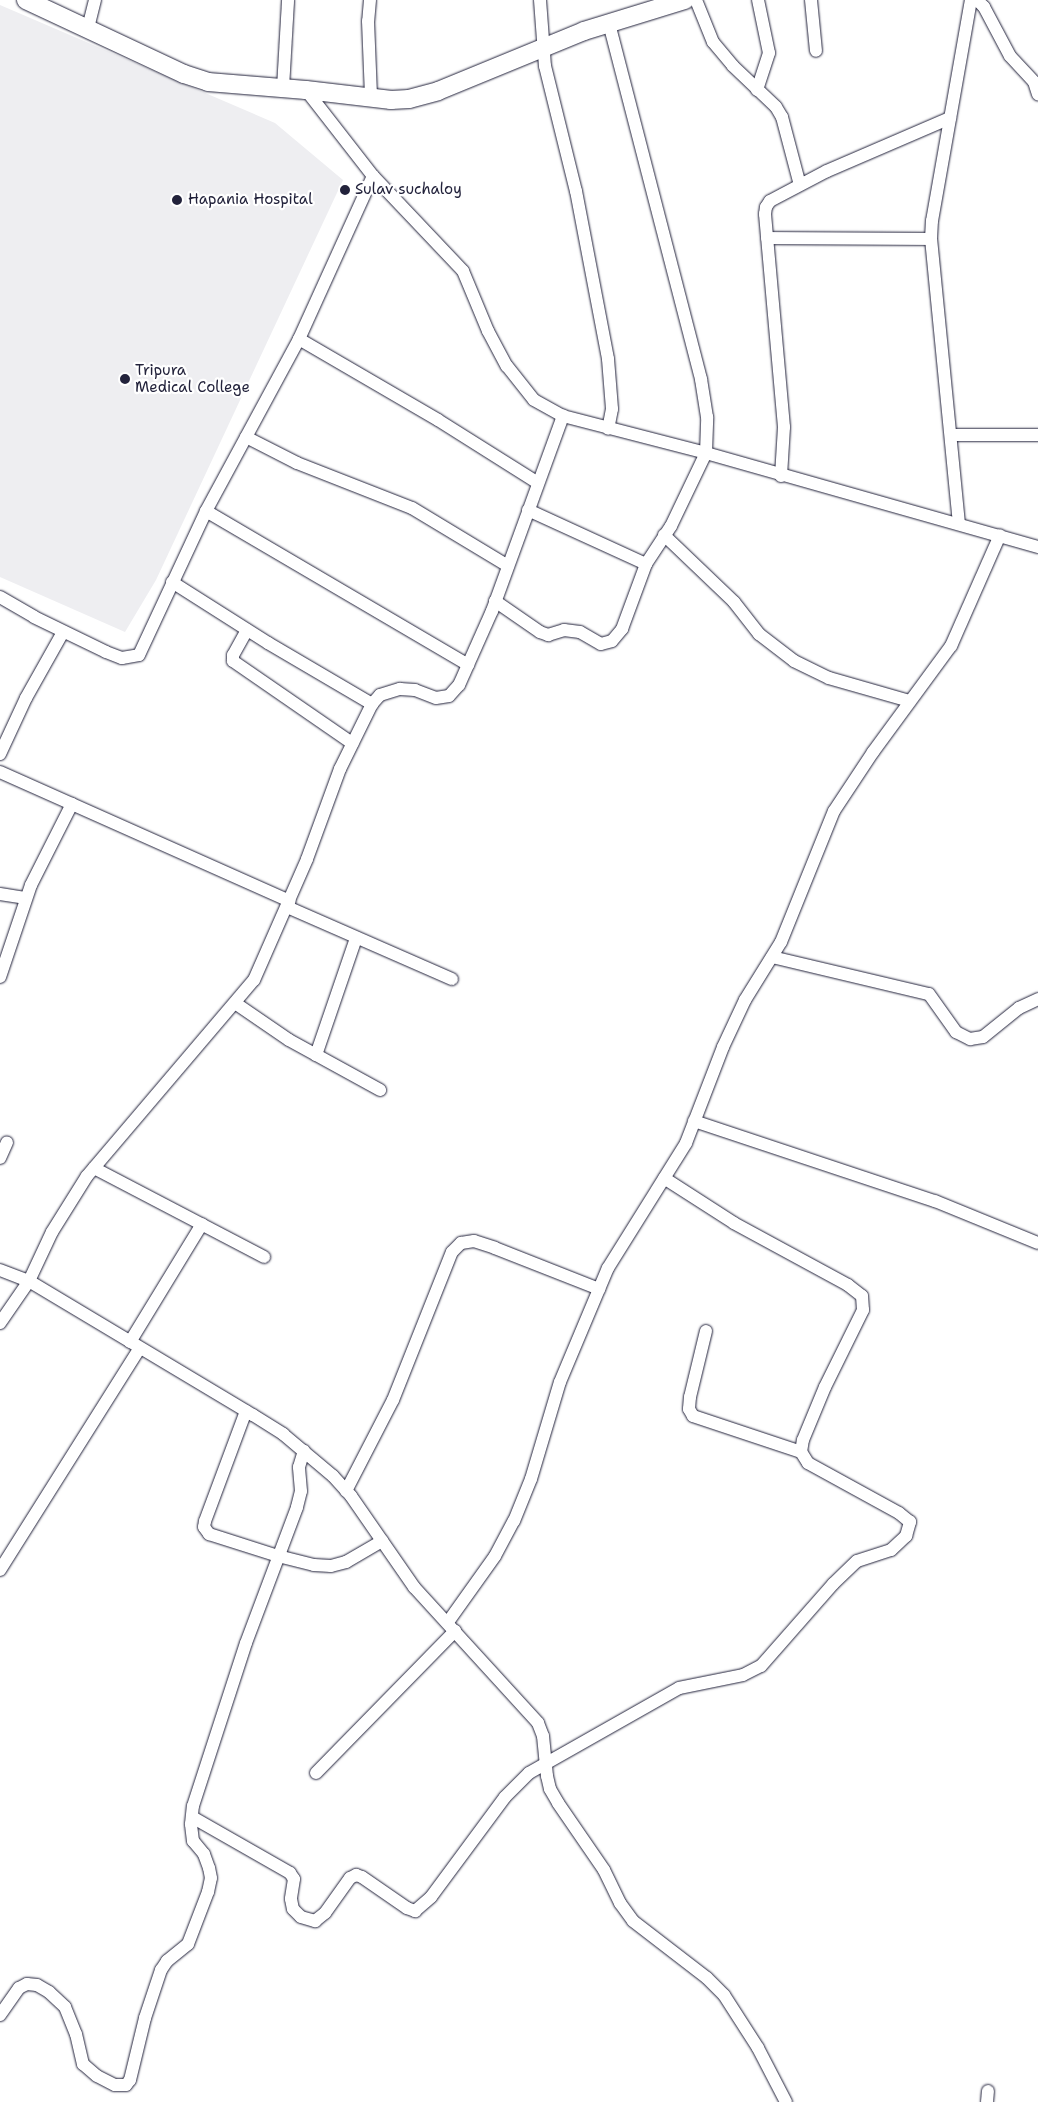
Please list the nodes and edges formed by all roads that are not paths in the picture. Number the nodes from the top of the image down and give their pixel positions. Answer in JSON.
{"nodes":[{"id":1,"x":26,"y":0,"type":"edge"},
{"id":2,"x":95,"y":0,"type":"edge"},
{"id":3,"x":288,"y":0,"type":"edge"},
{"id":4,"x":370,"y":0,"type":"edge"},
{"id":5,"x":540,"y":0,"type":"edge"},
{"id":6,"x":685,"y":0,"type":"edge"},
{"id":7,"x":696,"y":0,"type":"edge"},
{"id":8,"x":758,"y":0,"type":"edge"},
{"id":9,"x":811,"y":0,"type":"edge"},
{"id":10,"x":970,"y":0,"type":"edge"},
{"id":11,"x":977,"y":0,"type":"edge"},
{"id":12,"x":609,"y":23,"type":"junction"},
{"id":13,"x":88,"y":28,"type":"junction"},
{"id":14,"x":542,"y":48,"type":"junction"},
{"id":15,"x":816,"y":51,"type":"dead end"},
{"id":16,"x":1036,"y":84,"type":"edge"},
{"id":17,"x":283,"y":88,"type":"junction"},
{"id":18,"x":306,"y":90,"type":"junction"},
{"id":19,"x":757,"y":90,"type":"junction"},
{"id":20,"x":371,"y":97,"type":"junction"},
{"id":21,"x":950,"y":118,"type":"junction"},
{"id":22,"x":373,"y":176,"type":"junction"},
{"id":23,"x":800,"y":185,"type":"junction"},
{"id":24,"x":767,"y":238,"type":"junction"},
{"id":25,"x":931,"y":240,"type":"junction"},
{"id":26,"x":300,"y":339,"type":"junction"},
{"id":27,"x":562,"y":416,"type":"junction"},
{"id":28,"x":608,"y":429,"type":"junction"},
{"id":29,"x":952,"y":435,"type":"junction"},
{"id":30,"x":1038,"y":435,"type":"edge"},
{"id":31,"x":246,"y":437,"type":"junction"},
{"id":32,"x":706,"y":453,"type":"junction"},
{"id":33,"x":782,"y":476,"type":"junction"},
{"id":34,"x":538,"y":483,"type":"junction"},
{"id":35,"x":206,"y":510,"type":"junction"},
{"id":36,"x":528,"y":510,"type":"junction"},
{"id":37,"x":959,"y":524,"type":"junction"},
{"id":38,"x":664,"y":535,"type":"junction"},
{"id":39,"x":1000,"y":535,"type":"junction"},
{"id":40,"x":1038,"y":547,"type":"edge"},
{"id":41,"x":646,"y":564,"type":"junction"},
{"id":42,"x":508,"y":566,"type":"junction"},
{"id":43,"x":172,"y":582,"type":"junction"},
{"id":44,"x":0,"y":597,"type":"edge"},
{"id":45,"x":495,"y":602,"type":"junction"},
{"id":46,"x":247,"y":630,"type":"junction"},
{"id":47,"x":63,"y":632,"type":"junction"},
{"id":48,"x":468,"y":665,"type":"junction"},
{"id":49,"x":910,"y":701,"type":"junction"},
{"id":50,"x":372,"y":704,"type":"junction"},
{"id":51,"x":352,"y":743,"type":"junction"},
{"id":52,"x":0,"y":754,"type":"edge"},
{"id":53,"x":0,"y":772,"type":"edge"},
{"id":54,"x":72,"y":804,"type":"junction"},
{"id":55,"x":0,"y":894,"type":"edge"},
{"id":56,"x":25,"y":898,"type":"junction"},
{"id":57,"x":288,"y":904,"type":"junction"},
{"id":58,"x":356,"y":938,"type":"junction"},
{"id":59,"x":772,"y":957,"type":"junction"},
{"id":60,"x":0,"y":977,"type":"edge"},
{"id":61,"x":452,"y":979,"type":"dead end"},
{"id":62,"x":1038,"y":999,"type":"edge"},
{"id":63,"x":234,"y":1004,"type":"junction"},
{"id":64,"x":316,"y":1055,"type":"junction"},
{"id":65,"x":380,"y":1090,"type":"dead end"},
{"id":66,"x":694,"y":1121,"type":"junction"},
{"id":67,"x":7,"y":1142,"type":"dead end"},
{"id":68,"x":0,"y":1158,"type":"edge"},
{"id":69,"x":94,"y":1168,"type":"junction"},
{"id":70,"x":664,"y":1178,"type":"junction"},
{"id":71,"x":202,"y":1224,"type":"junction"},
{"id":72,"x":1038,"y":1243,"type":"edge"},
{"id":73,"x":264,"y":1257,"type":"dead end"},
{"id":74,"x":0,"y":1270,"type":"edge"},
{"id":75,"x":29,"y":1280,"type":"junction"},
{"id":76,"x":599,"y":1289,"type":"junction"},
{"id":77,"x":0,"y":1323,"type":"edge"},
{"id":78,"x":706,"y":1331,"type":"dead end"},
{"id":79,"x":135,"y":1345,"type":"junction"},
{"id":80,"x":246,"y":1411,"type":"junction"},
{"id":81,"x":304,"y":1451,"type":"junction"},
{"id":82,"x":801,"y":1452,"type":"junction"},
{"id":83,"x":346,"y":1491,"type":"junction"},
{"id":84,"x":382,"y":1541,"type":"junction"},
{"id":85,"x":278,"y":1556,"type":"junction"},
{"id":86,"x":0,"y":1570,"type":"edge"},
{"id":87,"x":452,"y":1626,"type":"junction"},
{"id":88,"x":547,"y":1765,"type":"junction"},
{"id":89,"x":316,"y":1773,"type":"dead end"},
{"id":90,"x":192,"y":1817,"type":"junction"},
{"id":91,"x":0,"y":2015,"type":"edge"},
{"id":92,"x":786,"y":2102,"type":"edge"}],
"edges":[{"from":1,"to":13,"type":"street"},
{"from":2,"to":13,"type":"street"},
{"from":3,"to":17,"type":"street"},
{"from":4,"to":20,"type":"street"},
{"from":5,"to":14,"type":"street"},
{"from":6,"to":12,"type":"street"},
{"from":7,"to":19,"type":"street"},
{"from":8,"to":19,"type":"street"},
{"from":9,"to":15,"type":"street"},
{"from":10,"to":21,"type":"street"},
{"from":11,"to":16,"type":"street"},
{"from":12,"to":14,"type":"street"},
{"from":12,"to":32,"type":"street"},
{"from":13,"to":17,"type":"street"},
{"from":14,"to":20,"type":"street"},
{"from":14,"to":28,"type":"street"},
{"from":17,"to":18,"type":"street"},
{"from":18,"to":20,"type":"street"},
{"from":18,"to":22,"type":"street"},
{"from":19,"to":23,"type":"street"},
{"from":21,"to":23,"type":"street"},
{"from":21,"to":25,"type":"street"},
{"from":22,"to":26,"type":"street"},
{"from":22,"to":27,"type":"street"},
{"from":23,"to":24,"type":"street"},
{"from":24,"to":25,"type":"street"},
{"from":24,"to":33,"type":"street"},
{"from":25,"to":29,"type":"street"},
{"from":26,"to":31,"type":"street"},
{"from":26,"to":34,"type":"street"},
{"from":27,"to":28,"type":"street"},
{"from":27,"to":34,"type":"street"},
{"from":28,"to":32,"type":"street"},
{"from":29,"to":30,"type":"street"},
{"from":29,"to":37,"type":"street"},
{"from":31,"to":35,"type":"street"},
{"from":31,"to":42,"type":"street"},
{"from":32,"to":33,"type":"street"},
{"from":32,"to":38,"type":"street"},
{"from":33,"to":37,"type":"street"},
{"from":34,"to":36,"type":"street"},
{"from":35,"to":43,"type":"street"},
{"from":35,"to":48,"type":"street"},
{"from":36,"to":41,"type":"street"},
{"from":36,"to":42,"type":"street"},
{"from":37,"to":39,"type":"street"},
{"from":38,"to":41,"type":"street"},
{"from":38,"to":49,"type":"street"},
{"from":39,"to":40,"type":"street"},
{"from":39,"to":49,"type":"street"},
{"from":41,"to":45,"type":"street"},
{"from":42,"to":45,"type":"street"},
{"from":43,"to":46,"type":"street"},
{"from":43,"to":47,"type":"street"},
{"from":44,"to":47,"type":"street"},
{"from":45,"to":48,"type":"street"},
{"from":46,"to":50,"type":"street"},
{"from":46,"to":51,"type":"street"},
{"from":47,"to":52,"type":"street"},
{"from":48,"to":50,"type":"street"},
{"from":49,"to":59,"type":"street"},
{"from":50,"to":51,"type":"street"},
{"from":51,"to":57,"type":"street"},
{"from":53,"to":54,"type":"street"},
{"from":54,"to":56,"type":"street"},
{"from":54,"to":57,"type":"street"},
{"from":55,"to":56,"type":"street"},
{"from":56,"to":60,"type":"street"},
{"from":57,"to":58,"type":"street"},
{"from":57,"to":63,"type":"street"},
{"from":58,"to":61,"type":"street"},
{"from":58,"to":64,"type":"street"},
{"from":59,"to":62,"type":"street"},
{"from":59,"to":66,"type":"street"},
{"from":63,"to":64,"type":"street"},
{"from":63,"to":69,"type":"street"},
{"from":64,"to":65,"type":"street"},
{"from":66,"to":70,"type":"street"},
{"from":66,"to":72,"type":"street"},
{"from":67,"to":68,"type":"street"},
{"from":69,"to":71,"type":"street"},
{"from":69,"to":75,"type":"street"},
{"from":70,"to":76,"type":"street"},
{"from":70,"to":82,"type":"street"},
{"from":71,"to":73,"type":"street"},
{"from":71,"to":79,"type":"street"},
{"from":74,"to":75,"type":"street"},
{"from":75,"to":77,"type":"street"},
{"from":75,"to":79,"type":"street"},
{"from":76,"to":83,"type":"street"},
{"from":76,"to":87,"type":"street"},
{"from":78,"to":82,"type":"street"},
{"from":79,"to":80,"type":"street"},
{"from":79,"to":86,"type":"street"},
{"from":80,"to":81,"type":"street"},
{"from":80,"to":85,"type":"street"},
{"from":81,"to":83,"type":"street"},
{"from":81,"to":85,"type":"street"},
{"from":82,"to":88,"type":"street"},
{"from":83,"to":84,"type":"street"},
{"from":84,"to":85,"type":"street"},
{"from":84,"to":87,"type":"street"},
{"from":85,"to":90,"type":"street"},
{"from":87,"to":88,"type":"street"},
{"from":87,"to":89,"type":"street"},
{"from":88,"to":90,"type":"street"},
{"from":88,"to":92,"type":"street"},
{"from":90,"to":91,"type":"street"}]}
